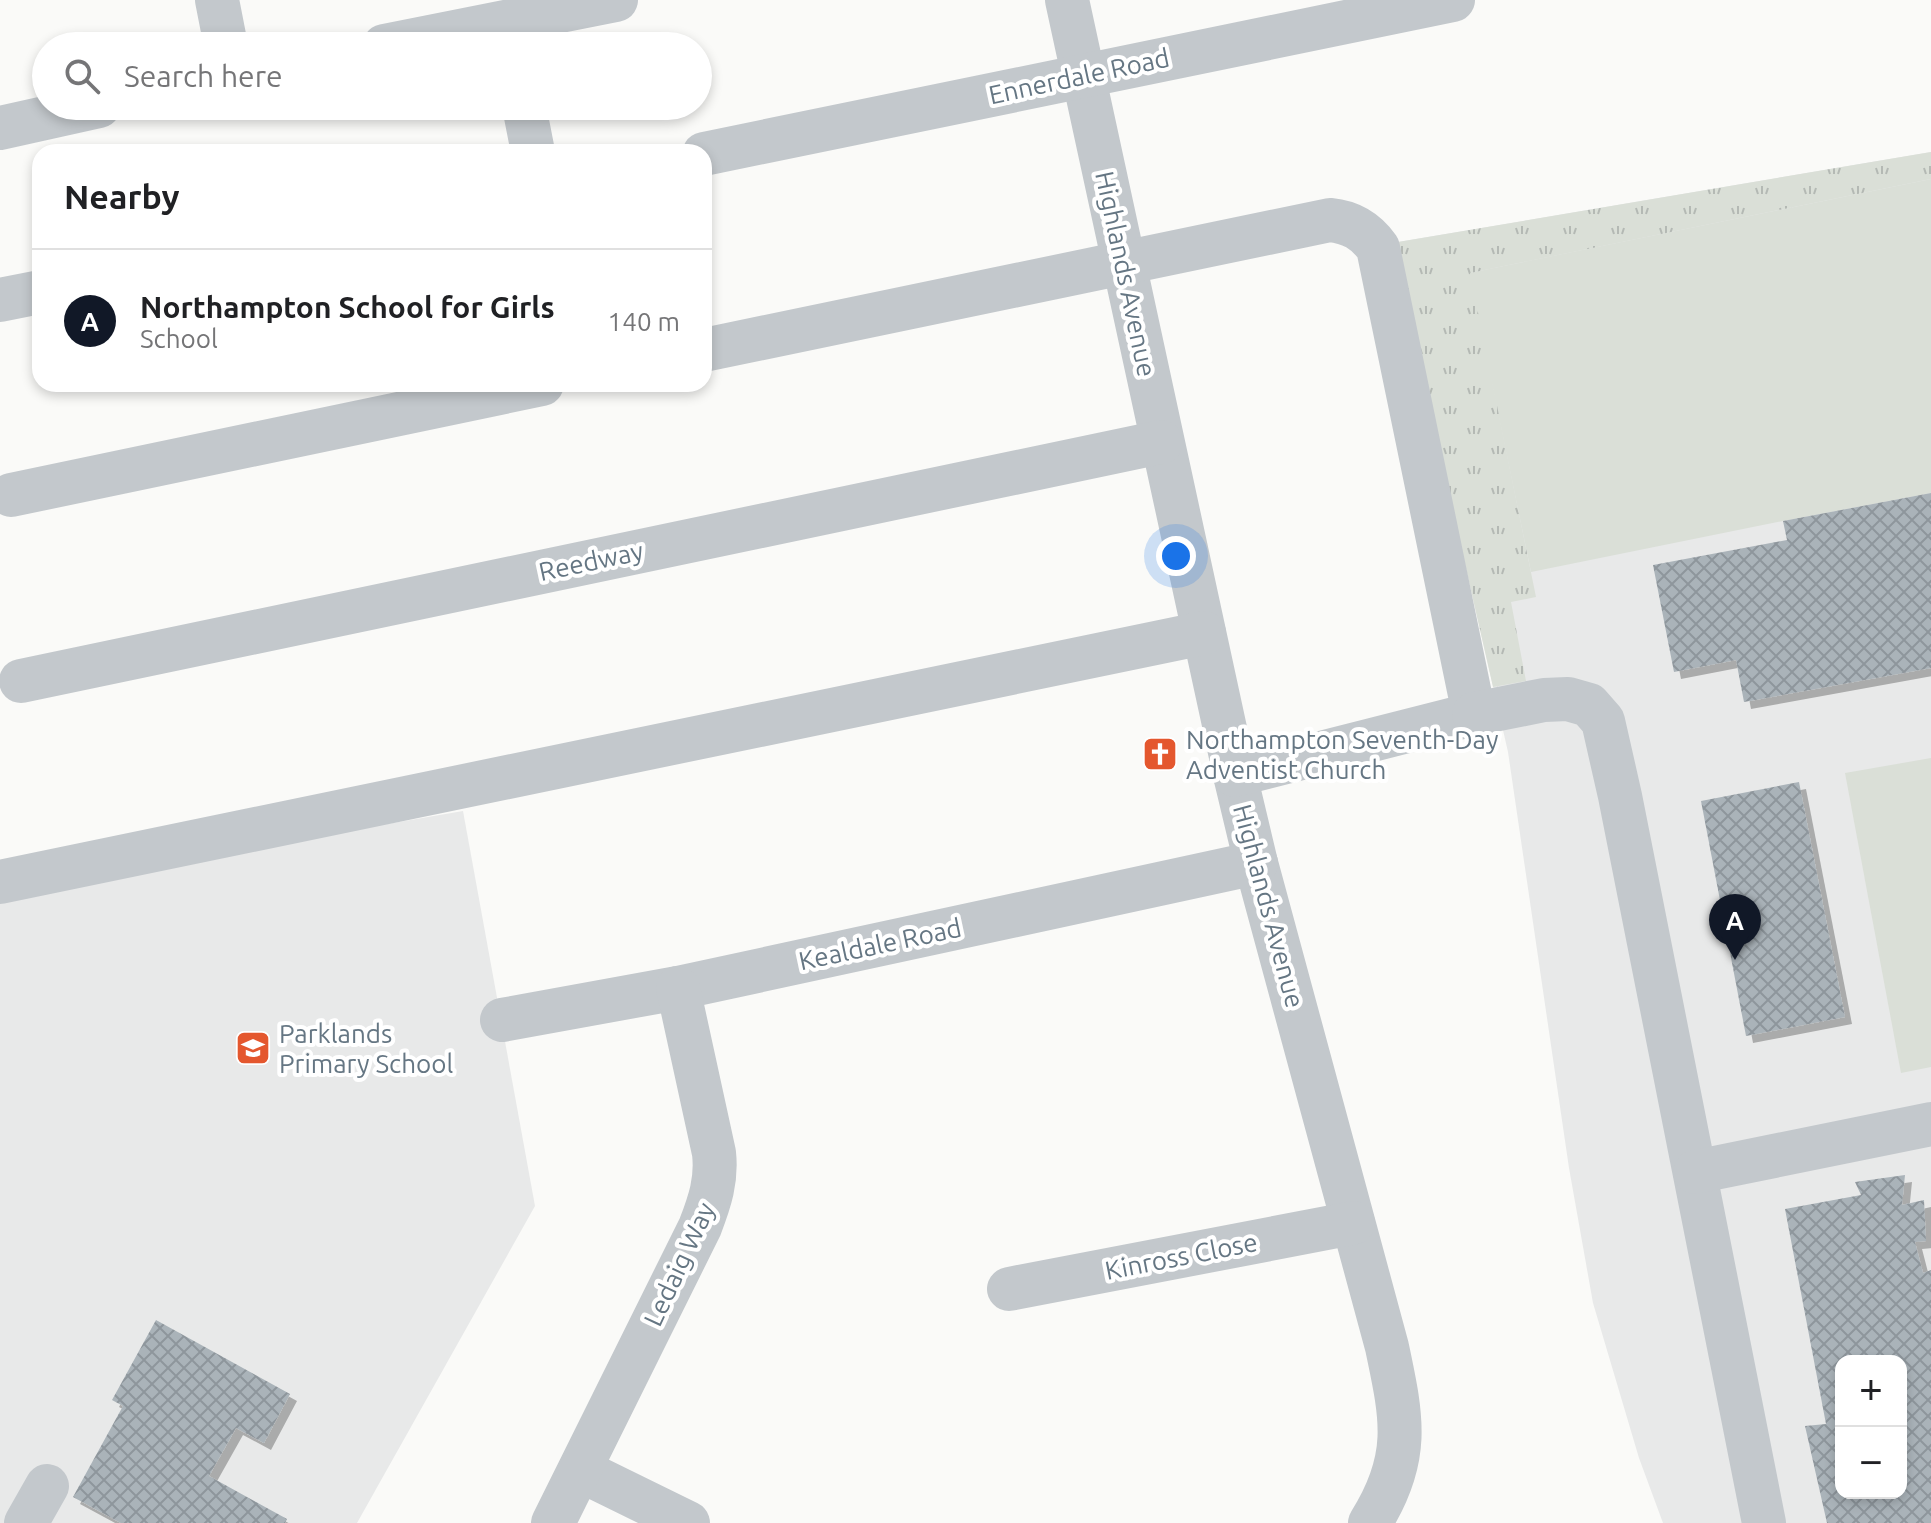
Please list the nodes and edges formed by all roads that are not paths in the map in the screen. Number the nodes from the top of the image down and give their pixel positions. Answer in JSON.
{"nodes":[{"id":1,"x":217,"y":0,"type":"edge"},
{"id":2,"x":616,"y":0,"type":"edge"},
{"id":3,"x":1067,"y":0,"type":"edge"},
{"id":4,"x":1453,"y":0,"type":"edge"},
{"id":5,"x":507,"y":23,"type":"edge"},
{"id":6,"x":223,"y":32,"type":"edge"},
{"id":7,"x":459,"y":32,"type":"edge"},
{"id":8,"x":1082,"y":76,"type":"junction"},
{"id":9,"x":36,"y":120,"type":"edge"},
{"id":10,"x":527,"y":120,"type":"edge"},
{"id":11,"x":0,"y":128,"type":"edge"},
{"id":12,"x":531,"y":144,"type":"edge"},
{"id":13,"x":712,"y":152,"type":"edge"},
{"id":14,"x":1124,"y":263,"type":"junction"},
{"id":15,"x":32,"y":294,"type":"edge"},
{"id":16,"x":0,"y":300,"type":"edge"},
{"id":17,"x":712,"y":348,"type":"edge"},
{"id":18,"x":504,"y":392,"type":"edge"},
{"id":19,"x":1161,"y":442,"type":"junction"},
{"id":20,"x":11,"y":495,"type":"dead end"},
{"id":21,"x":1204,"y":633,"type":"junction"},
{"id":22,"x":21,"y":681,"type":"dead end"},
{"id":23,"x":1474,"y":714,"type":"junction"},
{"id":24,"x":1235,"y":775,"type":"junction"},
{"id":25,"x":1256,"y":863,"type":"junction"},
{"id":26,"x":0,"y":882,"type":"edge"},
{"id":27,"x":678,"y":988,"type":"junction"},
{"id":28,"x":502,"y":1020,"type":"dead end"},
{"id":29,"x":1931,"y":1124,"type":"edge"},
{"id":30,"x":1695,"y":1172,"type":"junction"},
{"id":31,"x":1353,"y":1223,"type":"junction"},
{"id":32,"x":1009,"y":1289,"type":"dead end"},
{"id":33,"x":580,"y":1470,"type":"junction"},
{"id":34,"x":553,"y":1523,"type":"edge"},
{"id":35,"x":688,"y":1523,"type":"edge"},
{"id":36,"x":1370,"y":1523,"type":"edge"},
{"id":37,"x":1764,"y":1523,"type":"edge"}],
"edges":[{"from":1,"to":6,"type":"street"},
{"from":2,"to":5,"type":"street"},
{"from":3,"to":8,"type":"street","name":"Highlands Avenue"},
{"from":4,"to":8,"type":"street","name":"Ennerdale Road"},
{"from":5,"to":7,"type":"street"},
{"from":8,"to":13,"type":"street","name":"Ennerdale Road"},
{"from":8,"to":14,"type":"street","name":"Highlands Avenue"},
{"from":9,"to":11,"type":"street"},
{"from":10,"to":12,"type":"street"},
{"from":14,"to":17,"type":"street"},
{"from":14,"to":19,"type":"street","name":"Highlands Avenue"},
{"from":14,"to":23,"type":"street"},
{"from":15,"to":16,"type":"street"},
{"from":18,"to":20,"type":"street"},
{"from":19,"to":21,"type":"street","name":"Highlands Avenue"},
{"from":19,"to":22,"type":"street","name":"Reedway"},
{"from":21,"to":24,"type":"street","name":"Highlands Avenue"},
{"from":21,"to":26,"type":"street"},
{"from":23,"to":24,"type":"street"},
{"from":23,"to":30,"type":"street"},
{"from":24,"to":25,"type":"street","name":"Highlands Avenue"},
{"from":25,"to":27,"type":"street","name":"Kealdale Road"},
{"from":25,"to":31,"type":"street","name":"Highlands Avenue"},
{"from":27,"to":28,"type":"street","name":"Kealdale Road"},
{"from":27,"to":33,"type":"street","name":"Ledaig Way"},
{"from":29,"to":30,"type":"street"},
{"from":30,"to":37,"type":"street"},
{"from":31,"to":32,"type":"street","name":"Kinross Close"},
{"from":31,"to":36,"type":"street","name":"Highlands Avenue"},
{"from":33,"to":34,"type":"street","name":"Ledaig Way"},
{"from":33,"to":35,"type":"street"}]}
